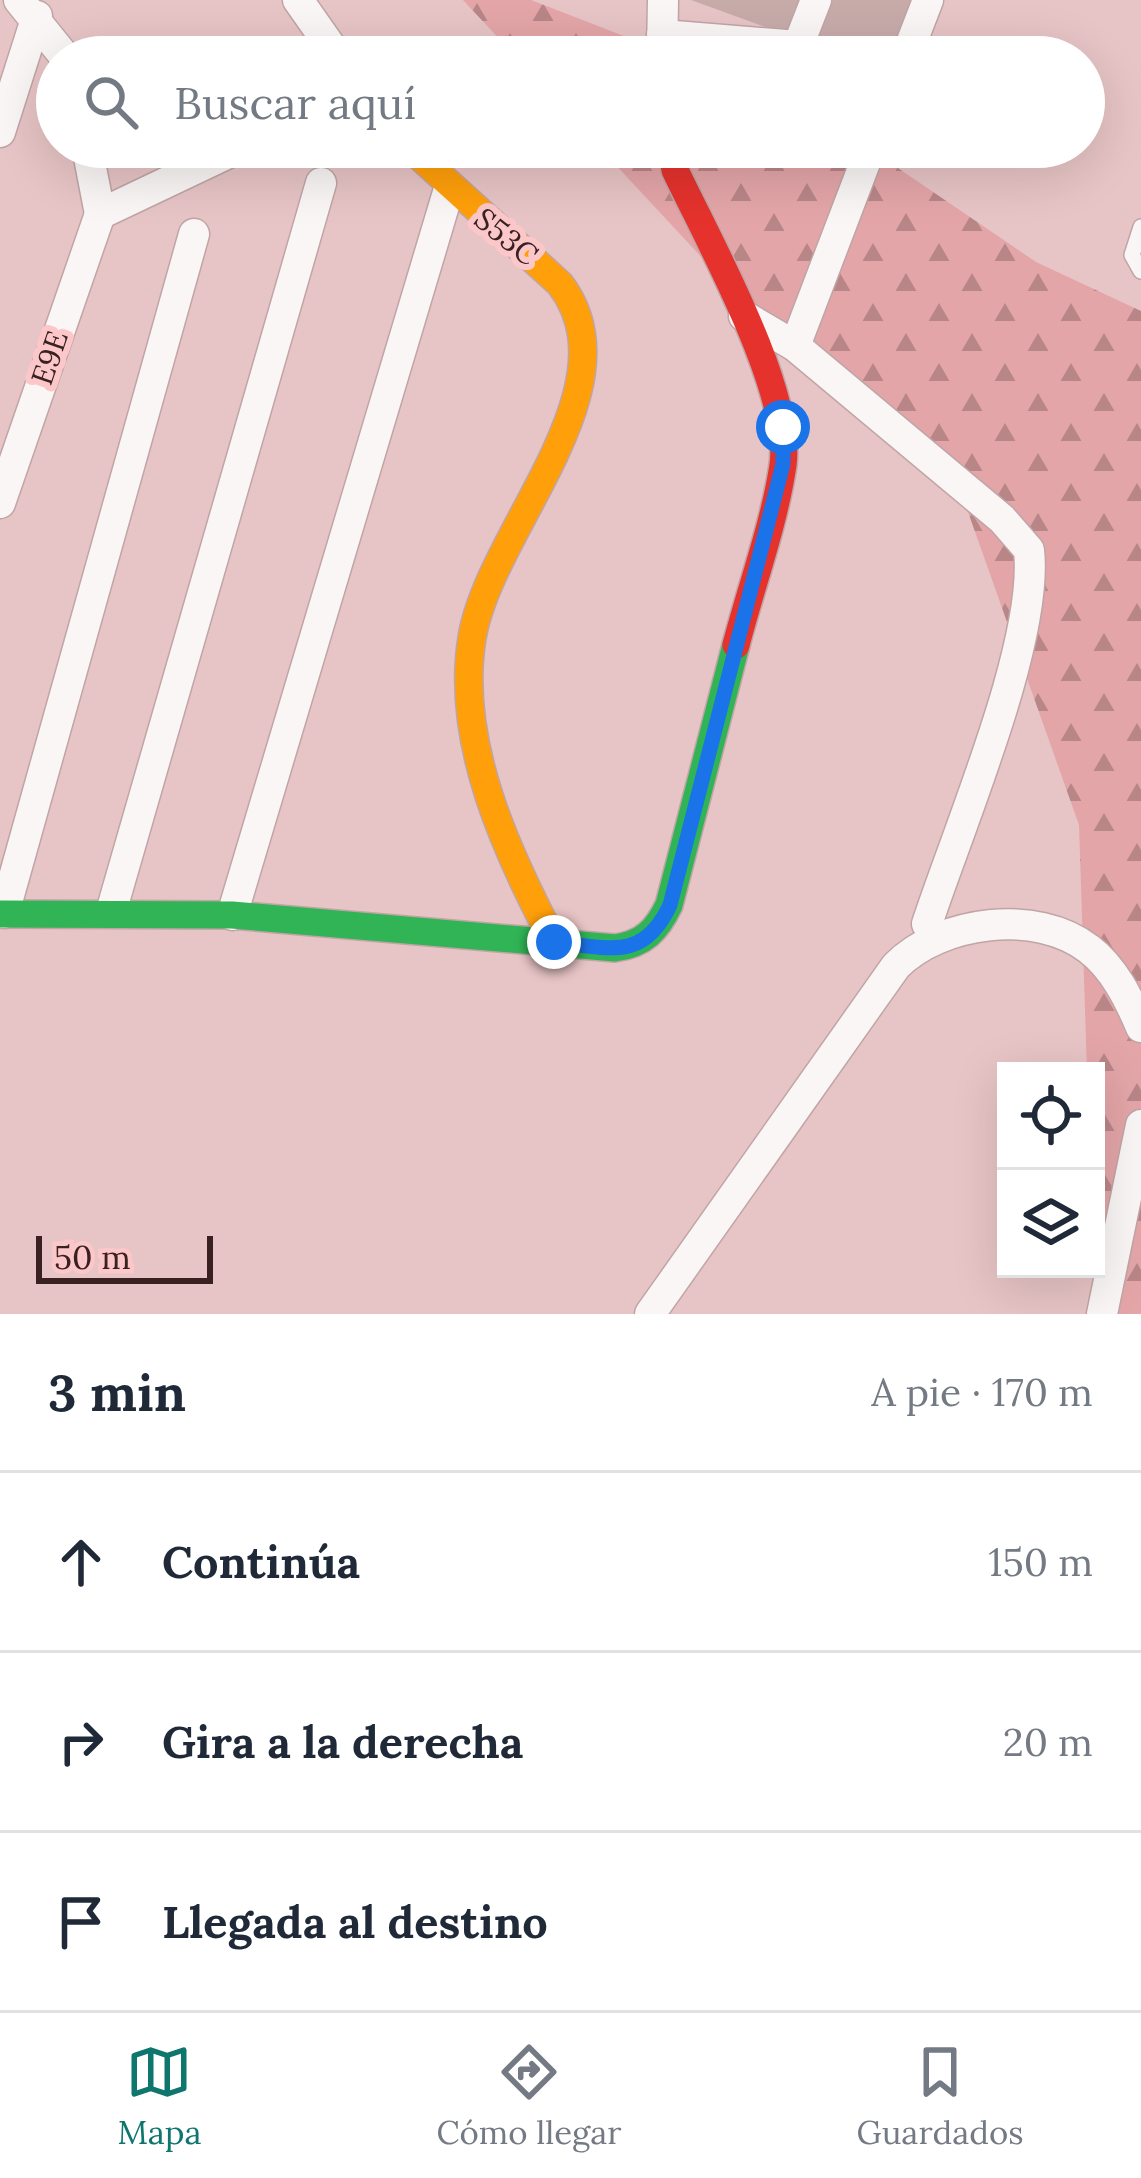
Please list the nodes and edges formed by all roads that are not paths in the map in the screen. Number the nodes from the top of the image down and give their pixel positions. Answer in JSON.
{"nodes":[{"id":1,"x":298,"y":0,"type":"edge"},
{"id":2,"x":663,"y":0,"type":"edge"},
{"id":3,"x":816,"y":0,"type":"edge"},
{"id":4,"x":928,"y":0,"type":"edge"},
{"id":5,"x":28,"y":8,"type":"edge"},
{"id":6,"x":49,"y":36,"type":"edge"},
{"id":7,"x":323,"y":36,"type":"edge"},
{"id":8,"x":662,"y":36,"type":"edge"},
{"id":9,"x":814,"y":36,"type":"edge"},
{"id":10,"x":914,"y":36,"type":"edge"},
{"id":11,"x":0,"y":132,"type":"edge"},
{"id":12,"x":91,"y":168,"type":"edge"},
{"id":13,"x":197,"y":168,"type":"edge"},
{"id":14,"x":429,"y":168,"type":"edge"},
{"id":15,"x":675,"y":168,"type":"edge"},
{"id":16,"x":863,"y":168,"type":"edge"},
{"id":17,"x":321,"y":183,"type":"dead end"},
{"id":18,"x":449,"y":189,"type":"junction"},
{"id":19,"x":100,"y":214,"type":"junction"},
{"id":20,"x":1141,"y":227,"type":"edge"},
{"id":21,"x":194,"y":235,"type":"dead end"},
{"id":22,"x":1141,"y":271,"type":"edge"},
{"id":23,"x":744,"y":316,"type":"junction"},
{"id":24,"x":795,"y":346,"type":"junction"},
{"id":25,"x":1,"y":496,"type":"edge"},
{"id":26,"x":111,"y":912,"type":"junction"},
{"id":27,"x":2,"y":914,"type":"edge"},
{"id":28,"x":232,"y":915,"type":"junction"},
{"id":29,"x":927,"y":924,"type":"dead end"},
{"id":30,"x":554,"y":942,"type":"junction"},
{"id":31,"x":1141,"y":1027,"type":"edge"},
{"id":32,"x":1141,"y":1125,"type":"edge"},
{"id":33,"x":650,"y":1314,"type":"edge"},
{"id":34,"x":1102,"y":1314,"type":"edge"}],
"edges":[{"from":1,"to":7,"type":"street"},
{"from":2,"to":8,"type":"street"},
{"from":3,"to":9,"type":"street"},
{"from":4,"to":10,"type":"street"},
{"from":5,"to":6,"type":"street"},
{"from":5,"to":11,"type":"street"},
{"from":12,"to":19,"type":"street"},
{"from":13,"to":19,"type":"street"},
{"from":14,"to":18,"type":"street","name":"S53C"},
{"from":15,"to":23,"type":"street"},
{"from":16,"to":24,"type":"street"},
{"from":17,"to":26,"type":"street"},
{"from":18,"to":28,"type":"street"},
{"from":18,"to":30,"type":"street","name":"S53C"},
{"from":19,"to":25,"type":"street","name":"E9E"},
{"from":20,"to":22,"type":"lane"},
{"from":21,"to":27,"type":"street"},
{"from":23,"to":24,"type":"street"},
{"from":23,"to":30,"type":"street"},
{"from":24,"to":29,"type":"street"},
{"from":26,"to":27,"type":"street"},
{"from":26,"to":28,"type":"street"},
{"from":28,"to":30,"type":"street"},
{"from":31,"to":33,"type":"street"},
{"from":32,"to":34,"type":"street"}]}
